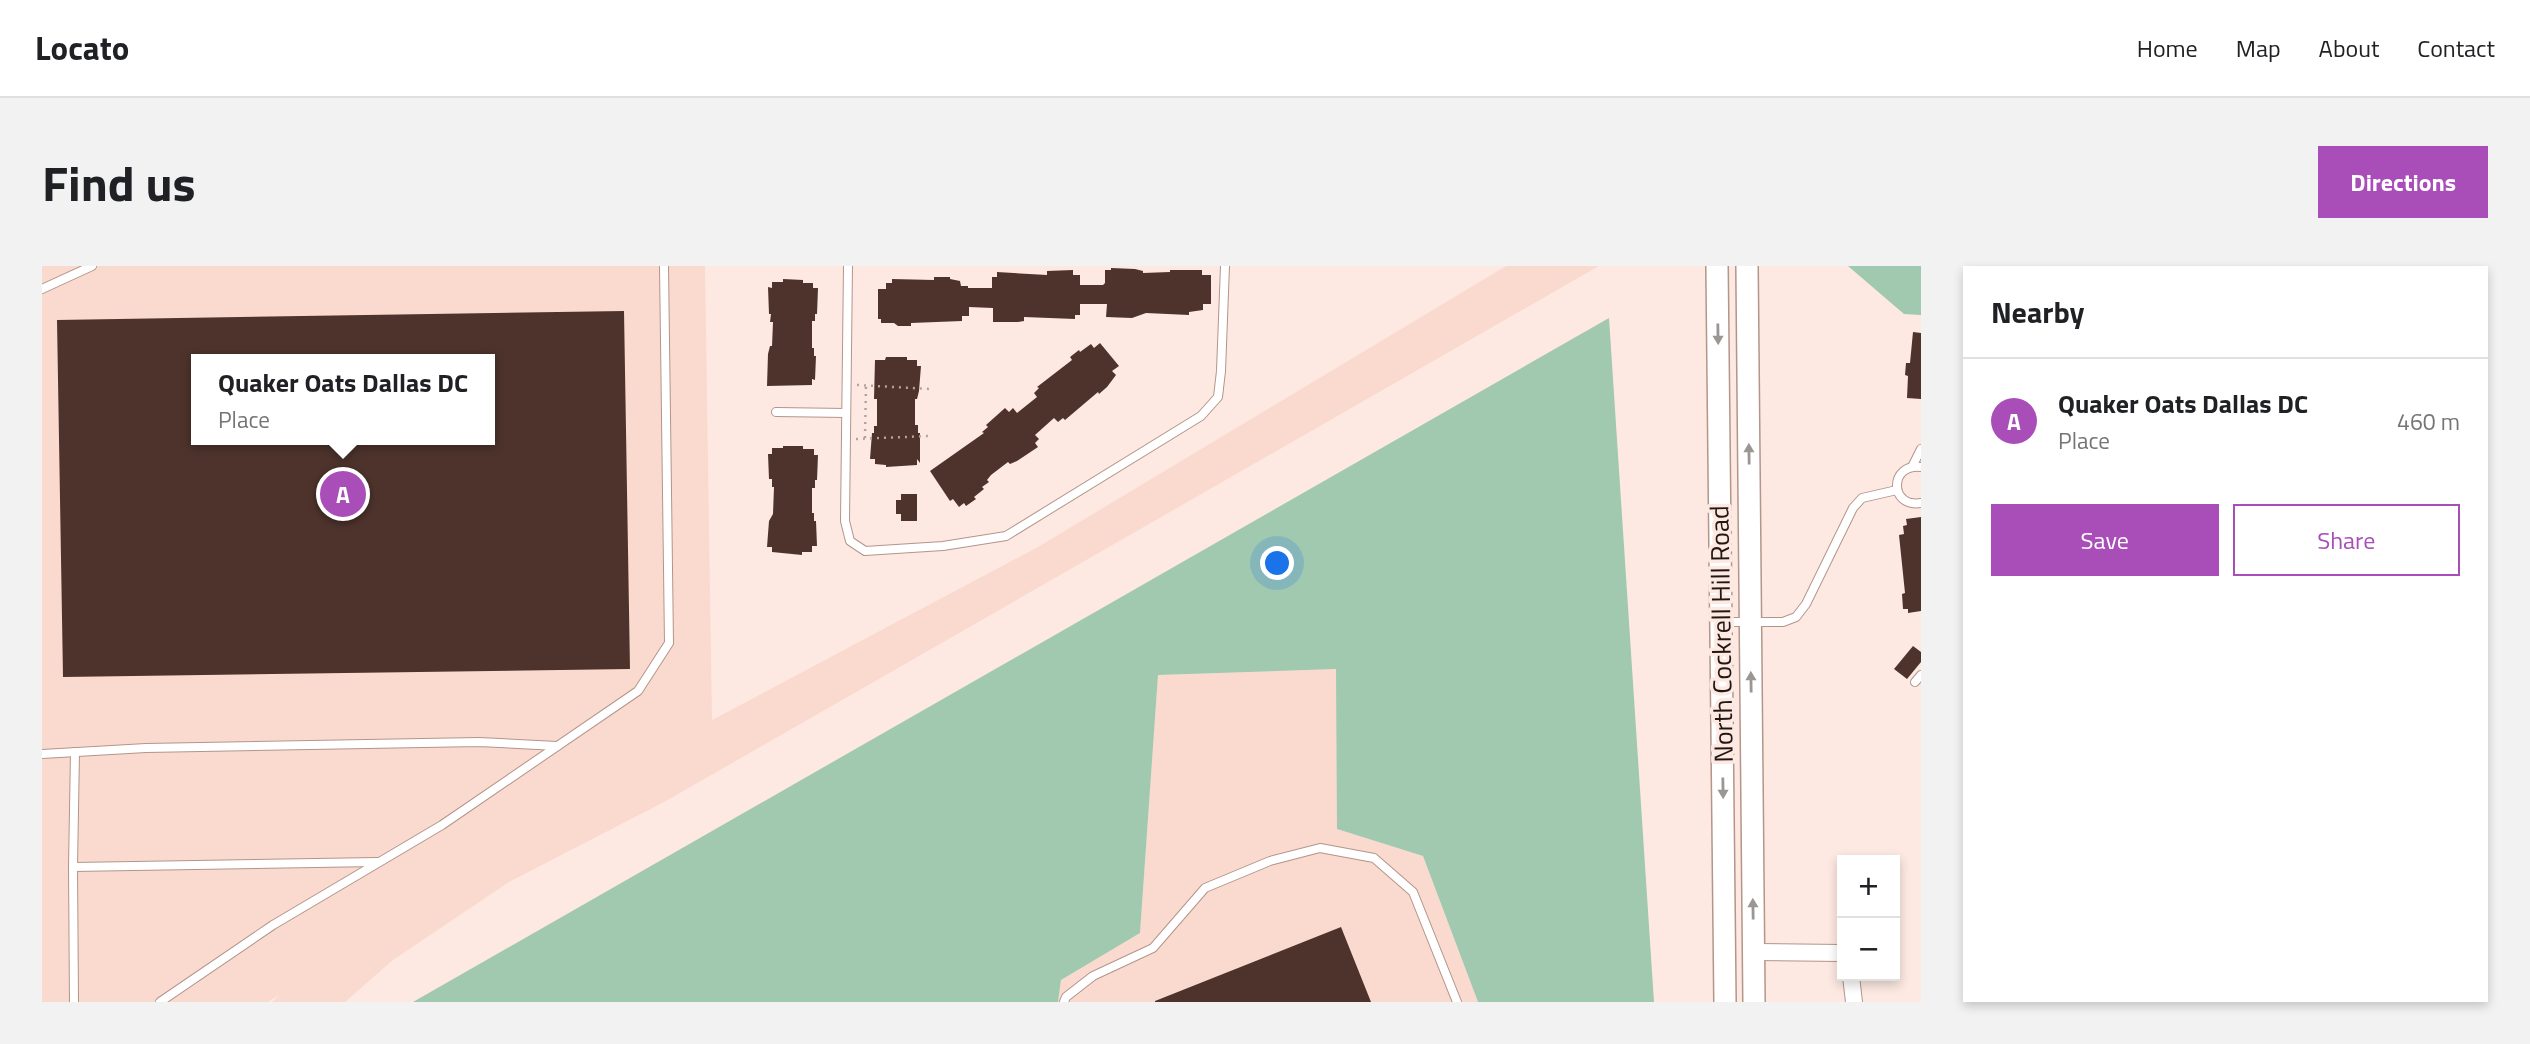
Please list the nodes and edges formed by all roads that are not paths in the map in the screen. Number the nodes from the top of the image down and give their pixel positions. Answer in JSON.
{"nodes":[{"id":1,"x":93,"y":266,"type":"edge"},
{"id":2,"x":664,"y":266,"type":"edge"},
{"id":3,"x":848,"y":266,"type":"edge"},
{"id":4,"x":1224,"y":266,"type":"edge"},
{"id":5,"x":1717,"y":266,"type":"edge"},
{"id":6,"x":1747,"y":266,"type":"edge"},
{"id":7,"x":42,"y":289,"type":"edge"},
{"id":8,"x":776,"y":412,"type":"dead end"},
{"id":9,"x":846,"y":413,"type":"junction"},
{"id":10,"x":1920,"y":450,"type":"edge"},
{"id":11,"x":1917,"y":467,"type":"edge"},
{"id":12,"x":1897,"y":490,"type":"junction"},
{"id":13,"x":1921,"y":503,"type":"edge"},
{"id":14,"x":1721,"y":622,"type":"junction"},
{"id":15,"x":1751,"y":623,"type":"junction"},
{"id":16,"x":558,"y":746,"type":"junction"},
{"id":17,"x":75,"y":752,"type":"junction"},
{"id":18,"x":42,"y":754,"type":"edge"},
{"id":19,"x":380,"y":862,"type":"junction"},
{"id":20,"x":73,"y":867,"type":"junction"},
{"id":21,"x":1754,"y":952,"type":"junction"},
{"id":22,"x":1837,"y":953,"type":"edge"},
{"id":23,"x":1852,"y":981,"type":"edge"},
{"id":24,"x":74,"y":1002,"type":"edge"},
{"id":25,"x":160,"y":1002,"type":"edge"},
{"id":26,"x":1064,"y":1002,"type":"edge"},
{"id":27,"x":1457,"y":1002,"type":"edge"},
{"id":28,"x":1725,"y":1002,"type":"edge"},
{"id":29,"x":1754,"y":1002,"type":"edge"},
{"id":30,"x":1854,"y":1002,"type":"edge"}],
"edges":[{"from":1,"to":7,"type":"lane"},
{"from":2,"to":16,"type":"lane"},
{"from":3,"to":9,"type":"lane"},
{"from":4,"to":9,"type":"lane"},
{"from":5,"to":14,"type":"main road","name":"North Cockrell Hill Road","one_way":true},
{"from":15,"to":6,"type":"main road","name":"North Cockrell Hill Road","one_way":true},
{"from":8,"to":9,"type":"lane"},
{"from":10,"to":11,"type":"lane"},
{"from":11,"to":12,"type":"lane"},
{"from":12,"to":13,"type":"lane"},
{"from":12,"to":15,"type":"lane"},
{"from":14,"to":15,"type":"lane"},
{"from":14,"to":28,"type":"main road","name":"North Cockrell Hill Road","one_way":true},
{"from":21,"to":15,"type":"main road","name":"North Cockrell Hill Road","one_way":true},
{"from":16,"to":17,"type":"lane"},
{"from":16,"to":19,"type":"lane"},
{"from":17,"to":18,"type":"lane"},
{"from":17,"to":20,"type":"lane"},
{"from":19,"to":20,"type":"lane"},
{"from":19,"to":25,"type":"lane"},
{"from":20,"to":24,"type":"lane"},
{"from":21,"to":22,"type":"street"},
{"from":21,"to":29,"type":"main road","name":"North Cockrell Hill Road"},
{"from":23,"to":30,"type":"street"},
{"from":26,"to":27,"type":"lane"}]}
